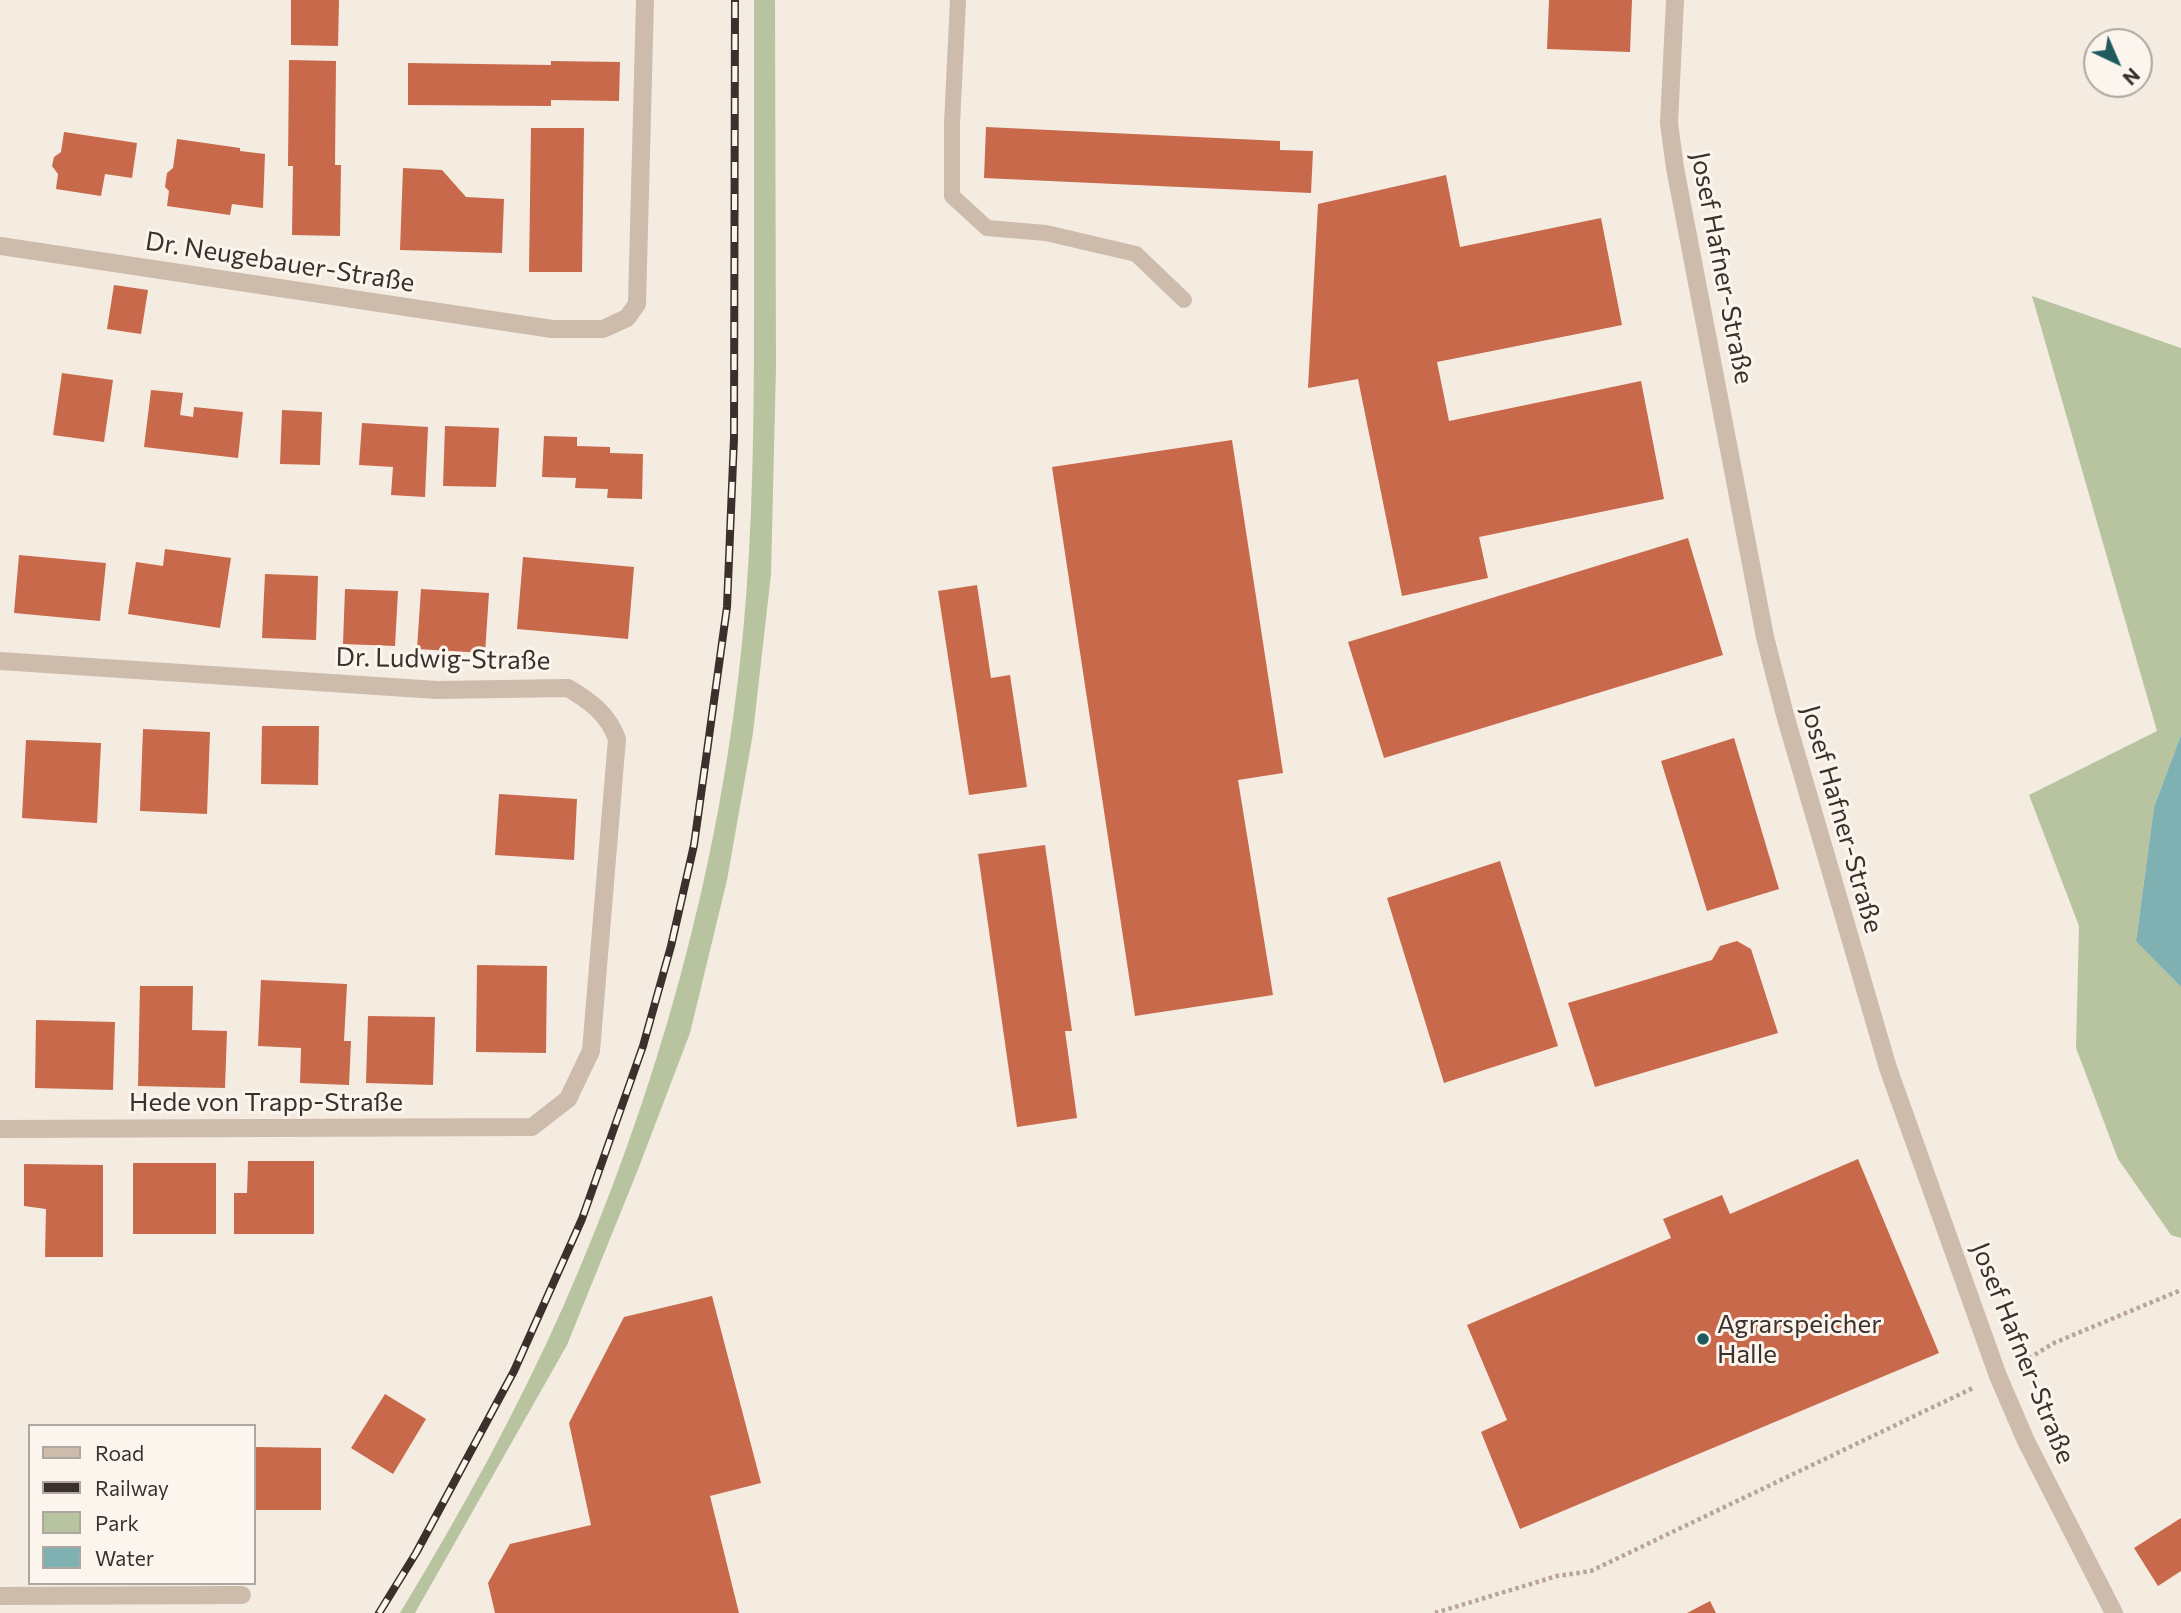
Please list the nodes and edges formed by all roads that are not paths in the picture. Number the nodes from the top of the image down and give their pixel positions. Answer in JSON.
{"nodes":[{"id":1,"x":645,"y":0,"type":"edge"},
{"id":2,"x":958,"y":0,"type":"edge"},
{"id":3,"x":1675,"y":0,"type":"edge"},
{"id":4,"x":0,"y":246,"type":"edge"},
{"id":5,"x":1184,"y":300,"type":"dead end"},
{"id":6,"x":0,"y":661,"type":"edge"},
{"id":7,"x":532,"y":1127,"type":"joint"},
{"id":8,"x":0,"y":1129,"type":"edge"},
{"id":9,"x":243,"y":1595,"type":"dead end"},
{"id":10,"x":0,"y":1596,"type":"edge"},
{"id":11,"x":2113,"y":1613,"type":"edge"}],
"edges":[{"from":1,"to":4,"type":"street","name":"Dr. Neugebauer-Straße"},
{"from":2,"to":5,"type":"lane"},
{"from":3,"to":11,"type":"street","name":"Josef Hafner-Straße"},
{"from":6,"to":7,"type":"street","name":"Dr. Ludwig-Straße"},
{"from":7,"to":8,"type":"street","name":"Hede von Trapp-Straße"},
{"from":9,"to":10,"type":"street"}]}
